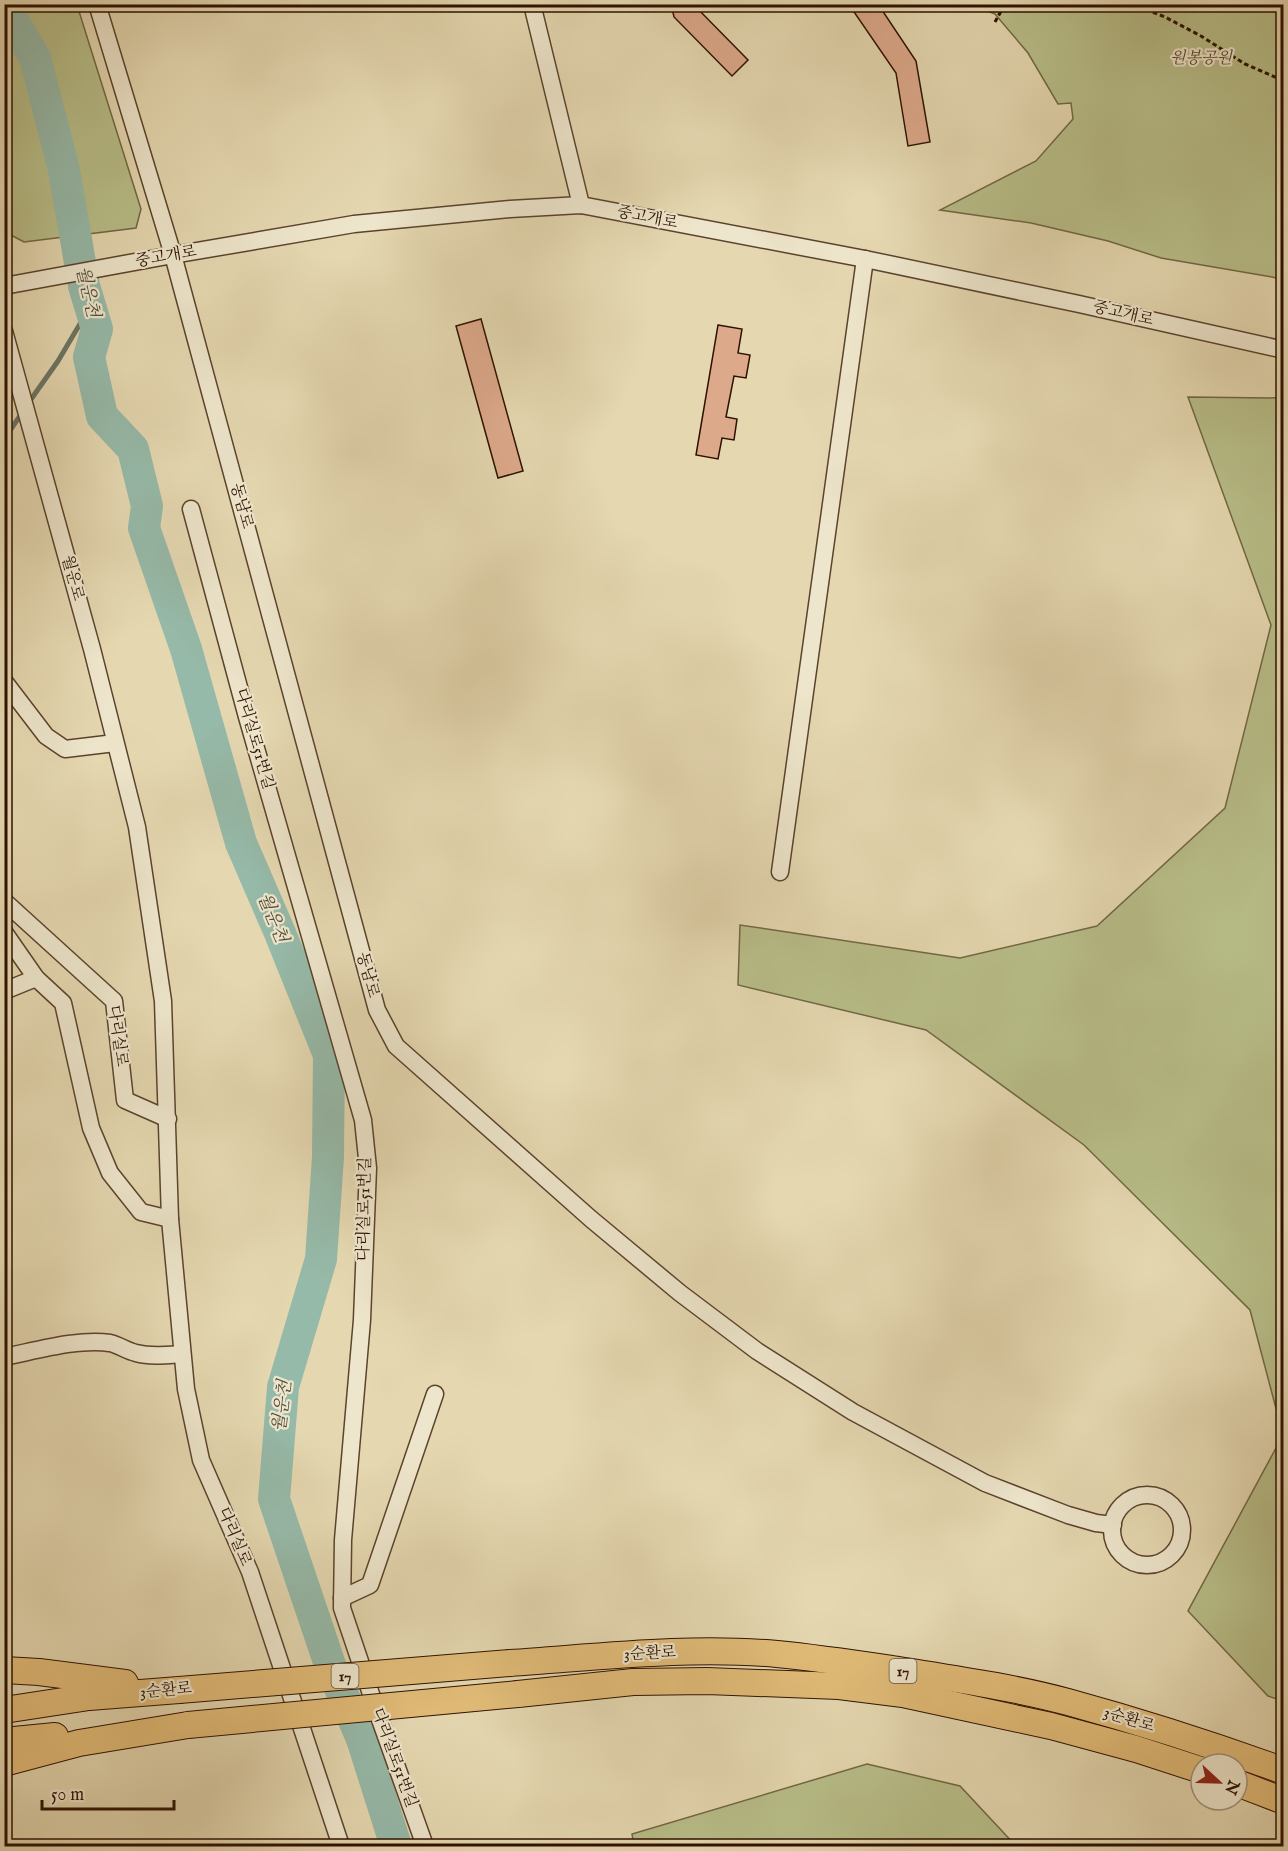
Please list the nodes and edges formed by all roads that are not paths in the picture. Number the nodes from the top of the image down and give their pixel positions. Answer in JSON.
{"nodes":[{"id":1,"x":96,"y":4,"type":"edge"},
{"id":2,"x":532,"y":4,"type":"edge"},
{"id":3,"x":581,"y":205,"type":"junction"},
{"id":4,"x":173,"y":255,"type":"junction"},
{"id":5,"x":865,"y":260,"type":"junction"},
{"id":6,"x":4,"y":286,"type":"edge"},
{"id":7,"x":4,"y":331,"type":"edge"},
{"id":8,"x":1284,"y":350,"type":"edge"},
{"id":9,"x":191,"y":509,"type":"dead end"},
{"id":10,"x":4,"y":681,"type":"edge"},
{"id":11,"x":115,"y":743,"type":"junction"},
{"id":12,"x":137,"y":826,"type":"joint"},
{"id":13,"x":780,"y":872,"type":"dead end"},
{"id":14,"x":4,"y":901,"type":"edge"},
{"id":15,"x":4,"y":932,"type":"edge"},
{"id":16,"x":36,"y":978,"type":"junction"},
{"id":17,"x":4,"y":991,"type":"edge"},
{"id":18,"x":168,"y":1119,"type":"junction"},
{"id":19,"x":170,"y":1219,"type":"junction"},
{"id":20,"x":182,"y":1354,"type":"junction"},
{"id":21,"x":4,"y":1358,"type":"edge"},
{"id":22,"x":435,"y":1394,"type":"dead end"},
{"id":23,"x":1113,"y":1525,"type":"junction"},
{"id":24,"x":342,"y":1598,"type":"junction"},
{"id":25,"x":4,"y":1670,"type":"edge"},
{"id":26,"x":179,"y":1690,"type":"junction"},
{"id":27,"x":4,"y":1710,"type":"edge"},
{"id":28,"x":188,"y":1725,"type":"junction"},
{"id":29,"x":4,"y":1741,"type":"edge"},
{"id":30,"x":4,"y":1763,"type":"edge"},
{"id":31,"x":1189,"y":1766,"type":"edge"},
{"id":32,"x":1284,"y":1771,"type":"edge"},
{"id":33,"x":1249,"y":1788,"type":"edge"},
{"id":34,"x":1284,"y":1801,"type":"edge"},
{"id":35,"x":341,"y":1846,"type":"edge"},
{"id":36,"x":425,"y":1846,"type":"edge"}],
"edges":[{"from":1,"to":4,"type":"street","name":"동남로"},
{"from":2,"to":3,"type":"street"},
{"from":3,"to":4,"type":"street","name":"중고개로"},
{"from":3,"to":5,"type":"street","name":"중고개로"},
{"from":4,"to":6,"type":"street","name":"중고개로"},
{"from":4,"to":23,"type":"street","name":"동남로"},
{"from":5,"to":8,"type":"street","name":"중고개로"},
{"from":5,"to":13,"type":"street"},
{"from":7,"to":11,"type":"street","name":"월운로"},
{"from":9,"to":24,"type":"street","name":"다리실로51번길"},
{"from":10,"to":11,"type":"street"},
{"from":11,"to":12,"type":"street","name":"월운로"},
{"from":12,"to":18,"type":"street","name":"다리실로"},
{"from":14,"to":18,"type":"street","name":"다리실로"},
{"from":15,"to":16,"type":"street"},
{"from":16,"to":17,"type":"street"},
{"from":16,"to":19,"type":"street"},
{"from":18,"to":19,"type":"street","name":"다리실로"},
{"from":19,"to":20,"type":"street","name":"다리실로"},
{"from":20,"to":21,"type":"street"},
{"from":20,"to":35,"type":"street","name":"다리실로"},
{"from":22,"to":24,"type":"street"},
{"from":23,"to":23,"type":"street"},
{"from":24,"to":36,"type":"street","name":"다리실로51번길"},
{"from":25,"to":26,"type":"highway"},
{"from":26,"to":27,"type":"highway","name":"3순환로","number":"17"},
{"from":26,"to":32,"type":"highway","name":"3순환로","number":"17","bridge":true},
{"from":28,"to":29,"type":"highway","name":"3순환로","number":"17"},
{"from":28,"to":30,"type":"highway"},
{"from":28,"to":31,"type":"highway","name":"3순환로","number":"17","bridge":true},
{"from":33,"to":34,"type":"highway"}]}
